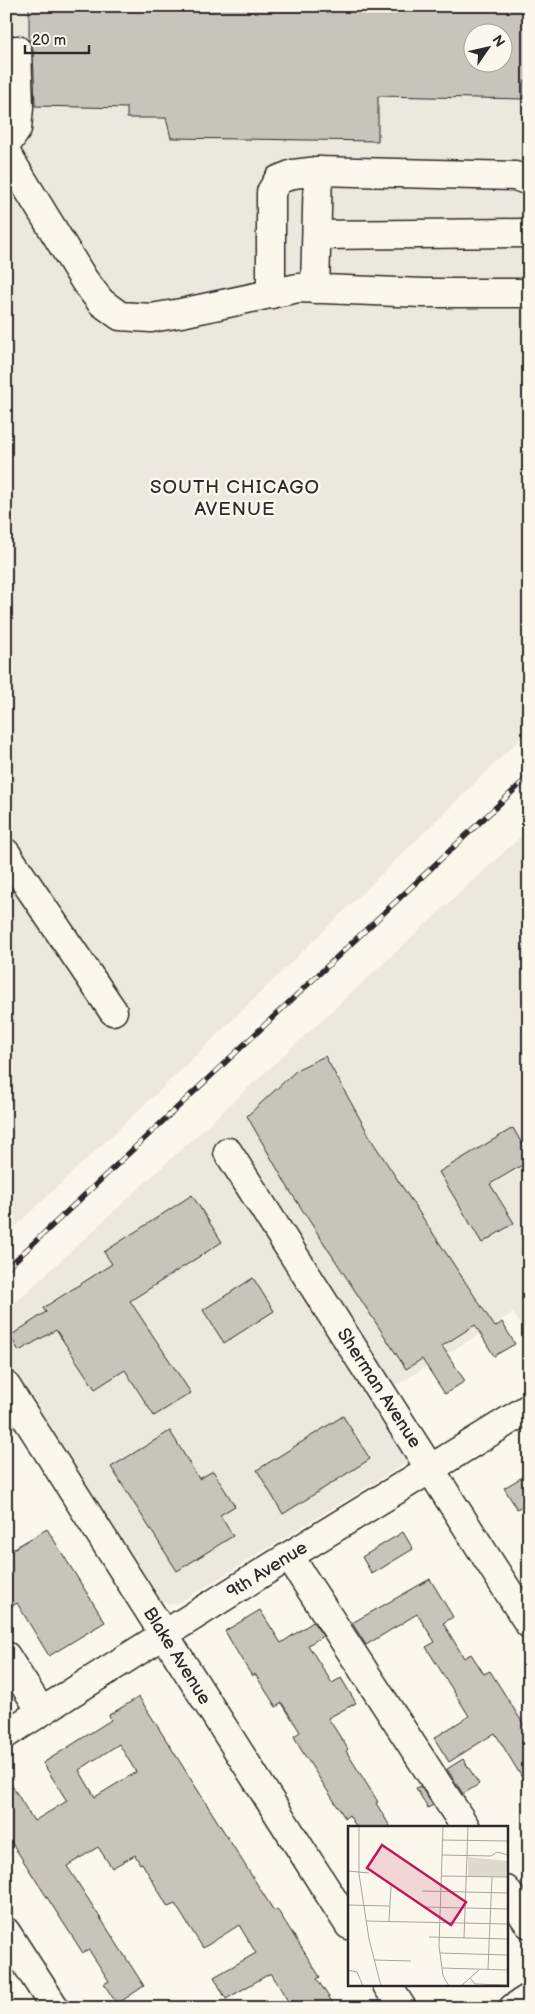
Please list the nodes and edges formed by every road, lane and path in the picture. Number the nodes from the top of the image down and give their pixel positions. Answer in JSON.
{"nodes":[{"id":1,"x":17,"y":50,"type":"dead end"},
{"id":2,"x":6,"y":145,"type":"edge"},
{"id":3,"x":6,"y":153,"type":"edge"},
{"id":4,"x":318,"y":171,"type":"junction"},
{"id":5,"x":529,"y":181,"type":"edge"},
{"id":6,"x":529,"y":233,"type":"edge"},
{"id":7,"x":317,"y":235,"type":"junction"},
{"id":8,"x":315,"y":289,"type":"junction"},
{"id":9,"x":529,"y":293,"type":"edge"},
{"id":10,"x":271,"y":294,"type":"junction"},
{"id":11,"x":6,"y":853,"type":"edge"},
{"id":12,"x":113,"y":1011,"type":"dead end"},
{"id":13,"x":228,"y":1152,"type":"dead end"},
{"id":14,"x":6,"y":1386,"type":"edge"},
{"id":15,"x":529,"y":1408,"type":"edge"},
{"id":16,"x":431,"y":1470,"type":"junction"},
{"id":17,"x":289,"y":1556,"type":"junction"},
{"id":18,"x":529,"y":1624,"type":"edge"},
{"id":19,"x":164,"y":1635,"type":"junction"},
{"id":20,"x":6,"y":1656,"type":"edge"},
{"id":21,"x":41,"y":1711,"type":"junction"},
{"id":22,"x":6,"y":1734,"type":"edge"},
{"id":23,"x":465,"y":1826,"type":"edge"},
{"id":24,"x":508,"y":1893,"type":"edge"},
{"id":25,"x":348,"y":1923,"type":"edge"},
{"id":26,"x":529,"y":1924,"type":"edge"},
{"id":27,"x":6,"y":1932,"type":"edge"},
{"id":28,"x":388,"y":1986,"type":"edge"},
{"id":29,"x":529,"y":1998,"type":"edge"},
{"id":30,"x":55,"y":2008,"type":"edge"},
{"id":31,"x":402,"y":2008,"type":"edge"},
{"id":32,"x":513,"y":2008,"type":"edge"}],
"edges":[{"from":1,"to":2,"type":"street"},
{"from":3,"to":10,"type":"street"},
{"from":4,"to":5,"type":"street"},
{"from":4,"to":7,"type":"street"},
{"from":4,"to":10,"type":"street"},
{"from":6,"to":7,"type":"street"},
{"from":7,"to":8,"type":"street"},
{"from":8,"to":9,"type":"street"},
{"from":8,"to":10,"type":"street"},
{"from":11,"to":12,"type":"street"},
{"from":13,"to":16,"type":"street","name":"Sherman Avenue"},
{"from":14,"to":19,"type":"street","name":"Blake Avenue"},
{"from":15,"to":16,"type":"street","name":"9th Avenue"},
{"from":16,"to":17,"type":"street","name":"9th Avenue"},
{"from":16,"to":18,"type":"street","name":"Sherman Avenue"},
{"from":17,"to":19,"type":"street","name":"9th Avenue"},
{"from":17,"to":23,"type":"street"},
{"from":19,"to":21,"type":"street","name":"9th Avenue"},
{"from":19,"to":25,"type":"street","name":"Blake Avenue"},
{"from":20,"to":21,"type":"street"},
{"from":21,"to":22,"type":"street","name":"9th Avenue"},
{"from":24,"to":26,"type":"street"},
{"from":27,"to":30,"type":"street"},
{"from":28,"to":31,"type":"street"},
{"from":29,"to":32,"type":"street"}]}
